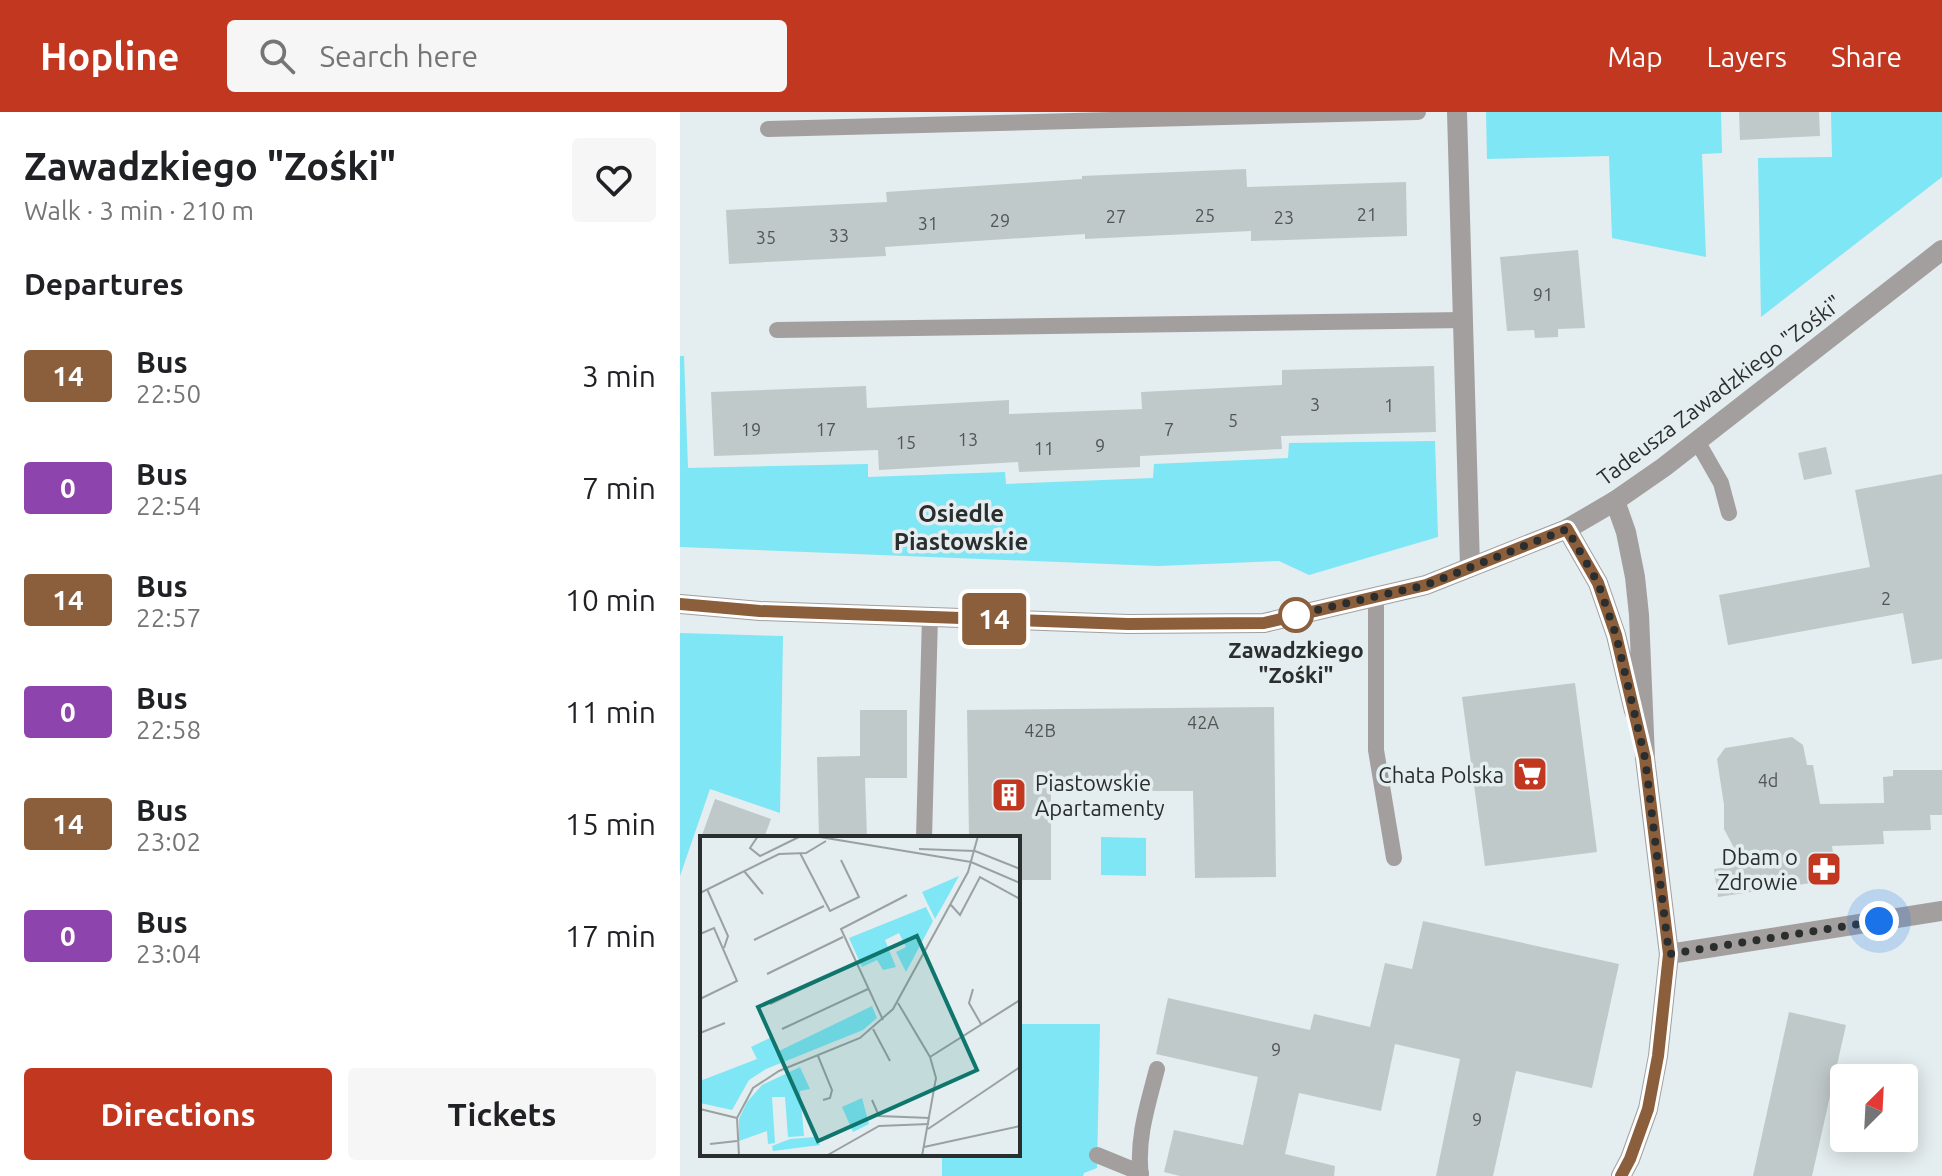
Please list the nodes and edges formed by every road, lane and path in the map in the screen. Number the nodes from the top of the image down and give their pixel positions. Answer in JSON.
{"nodes":[{"id":1,"x":1418,"y":112,"type":"edge"},
{"id":2,"x":1457,"y":112,"type":"edge"},
{"id":3,"x":768,"y":129,"type":"dead end"},
{"id":4,"x":1942,"y":250,"type":"edge"},
{"id":5,"x":1464,"y":320,"type":"junction"},
{"id":6,"x":777,"y":330,"type":"dead end"},
{"id":7,"x":1697,"y":441,"type":"junction"},
{"id":8,"x":1615,"y":501,"type":"junction"},
{"id":9,"x":1729,"y":513,"type":"dead end"},
{"id":10,"x":1567,"y":529,"type":"junction"},
{"id":11,"x":1470,"y":567,"type":"junction"},
{"id":12,"x":1376,"y":596,"type":"junction"},
{"id":13,"x":680,"y":604,"type":"edge"},
{"id":14,"x":930,"y":617,"type":"junction"},
{"id":15,"x":1645,"y":758,"type":"junction"},
{"id":16,"x":924,"y":836,"type":"edge"},
{"id":17,"x":1394,"y":858,"type":"dead end"},
{"id":18,"x":1942,"y":911,"type":"edge"},
{"id":19,"x":1669,"y":954,"type":"junction"},
{"id":20,"x":1157,"y":1069,"type":"dead end"},
{"id":21,"x":1097,"y":1155,"type":"dead end"},
{"id":22,"x":1141,"y":1175,"type":"edge"},
{"id":23,"x":1621,"y":1176,"type":"edge"}],
"edges":[{"from":1,"to":3,"type":"lane"},
{"from":2,"to":5,"type":"street"},
{"from":4,"to":7,"type":"street","name":"Tadeusza Zawadzkiego \"Zośki\""},
{"from":5,"to":6,"type":"lane"},
{"from":5,"to":11,"type":"street"},
{"from":7,"to":8,"type":"street","name":"Tadeusza Zawadzkiego \"Zośki\""},
{"from":7,"to":9,"type":"lane"},
{"from":8,"to":10,"type":"street","name":"Tadeusza Zawadzkiego \"Zośki\""},
{"from":8,"to":15,"type":"street"},
{"from":10,"to":11,"type":"street","name":"Tadeusza Zawadzkiego \"Zośki\""},
{"from":10,"to":15,"type":"street"},
{"from":11,"to":12,"type":"street","name":"Tadeusza Zawadzkiego \"Zośki\""},
{"from":12,"to":14,"type":"street","name":"Tadeusza Zawadzkiego \"Zośki\""},
{"from":12,"to":17,"type":"lane"},
{"from":13,"to":14,"type":"street","name":"Tadeusza Zawadzkiego \"Zośki\""},
{"from":14,"to":16,"type":"lane"},
{"from":15,"to":19,"type":"street"},
{"from":18,"to":19,"type":"street"},
{"from":19,"to":23,"type":"street"},
{"from":20,"to":22,"type":"lane"},
{"from":21,"to":22,"type":"lane"}]}
